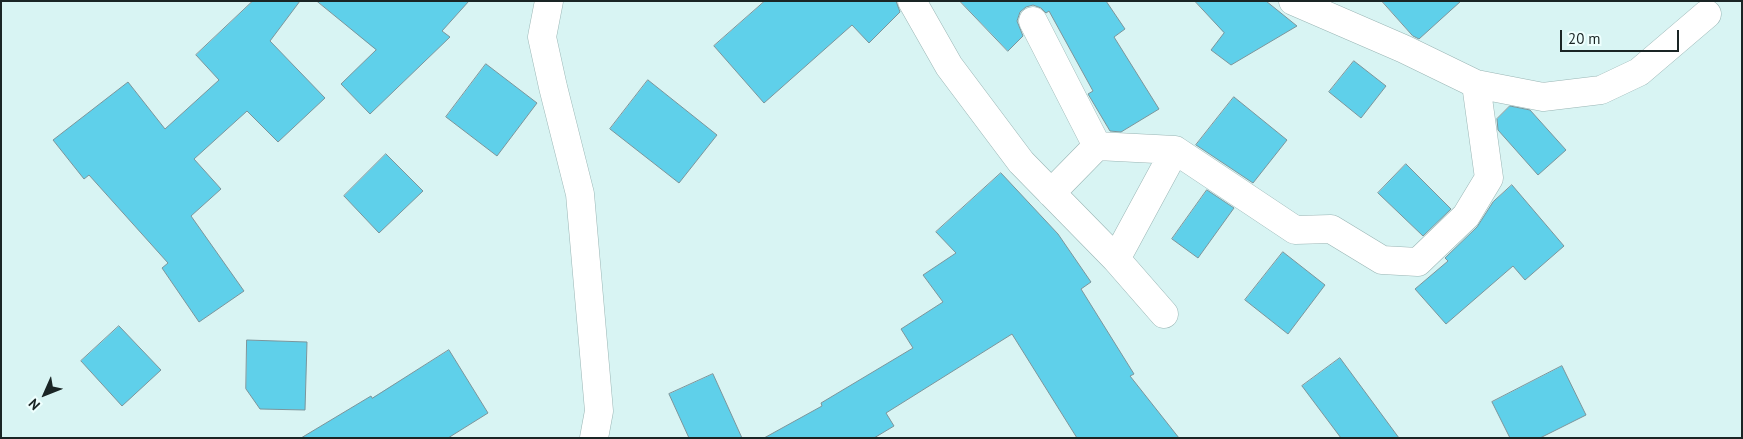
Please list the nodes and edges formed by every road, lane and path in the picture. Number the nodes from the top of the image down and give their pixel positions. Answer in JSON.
{"nodes":[{"id":1,"x":549,"y":1,"type":"edge"},
{"id":2,"x":912,"y":1,"type":"edge"},
{"id":3,"x":1293,"y":1,"type":"edge"},
{"id":4,"x":1707,"y":14,"type":"dead end"},
{"id":5,"x":1033,"y":21,"type":"dead end"},
{"id":6,"x":1476,"y":84,"type":"junction"},
{"id":7,"x":1097,"y":146,"type":"junction"},
{"id":8,"x":1176,"y":150,"type":"junction"},
{"id":9,"x":1052,"y":193,"type":"junction"},
{"id":10,"x":1116,"y":260,"type":"junction"},
{"id":11,"x":1164,"y":314,"type":"dead end"},
{"id":12,"x":594,"y":438,"type":"edge"}],
"edges":[{"from":1,"to":12,"type":"street"},
{"from":2,"to":9,"type":"street"},
{"from":3,"to":6,"type":"street"},
{"from":4,"to":6,"type":"street"},
{"from":5,"to":7,"type":"street"},
{"from":6,"to":8,"type":"street"},
{"from":7,"to":8,"type":"street"},
{"from":7,"to":9,"type":"street"},
{"from":8,"to":10,"type":"street"},
{"from":9,"to":10,"type":"street"},
{"from":10,"to":11,"type":"street"}]}
